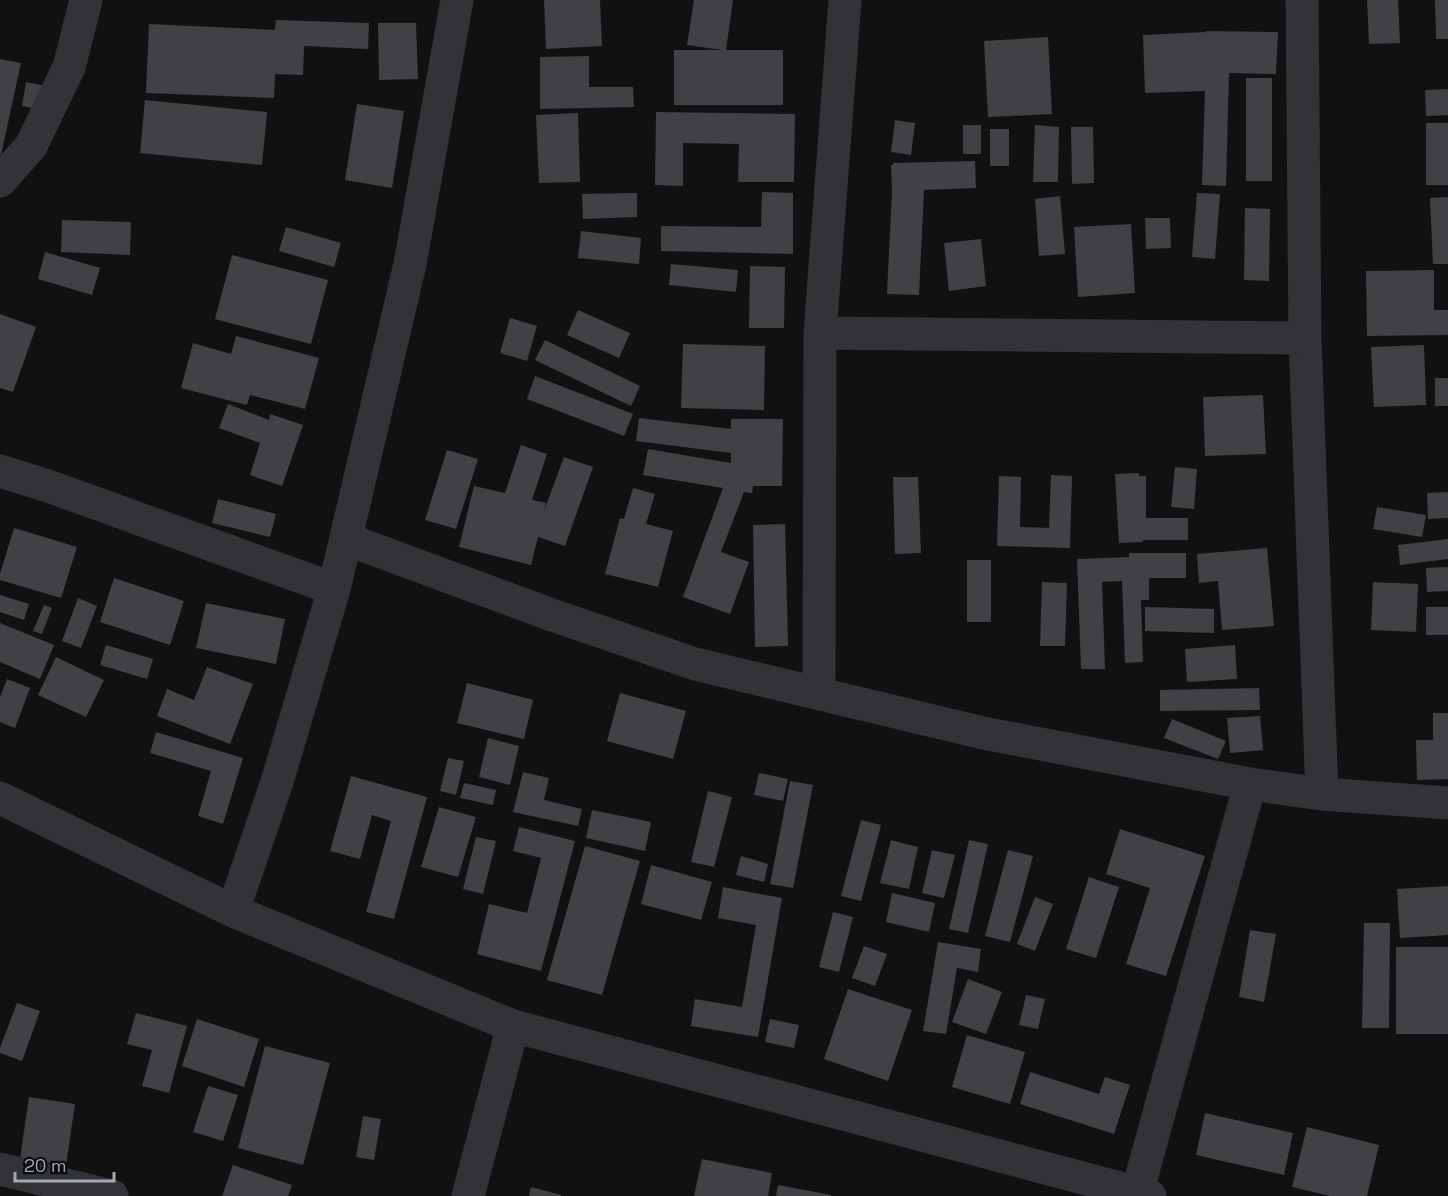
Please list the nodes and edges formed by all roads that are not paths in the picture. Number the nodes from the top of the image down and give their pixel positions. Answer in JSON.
{"nodes":[{"id":1,"x":86,"y":0,"type":"edge"},
{"id":2,"x":457,"y":0,"type":"edge"},
{"id":3,"x":845,"y":0,"type":"edge"},
{"id":4,"x":1302,"y":0,"type":"edge"},
{"id":5,"x":0,"y":181,"type":"edge"},
{"id":6,"x":820,"y":333,"type":"junction"},
{"id":7,"x":1305,"y":338,"type":"junction"},
{"id":8,"x":0,"y":471,"type":"edge"},
{"id":9,"x":346,"y":538,"type":"junction"},
{"id":10,"x":334,"y":589,"type":"junction"},
{"id":11,"x":819,"y":694,"type":"junction"},
{"id":12,"x":1250,"y":784,"type":"junction"},
{"id":13,"x":1322,"y":794,"type":"junction"},
{"id":14,"x":0,"y":798,"type":"edge"},
{"id":15,"x":1448,"y":803,"type":"edge"},
{"id":16,"x":232,"y":911,"type":"junction"},
{"id":17,"x":513,"y":1026,"type":"junction"},
{"id":18,"x":0,"y":1169,"type":"edge"},
{"id":19,"x":1144,"y":1194,"type":"edge"},
{"id":20,"x":112,"y":1196,"type":"edge"},
{"id":21,"x":468,"y":1196,"type":"edge"}],
"edges":[{"from":1,"to":5,"type":"street"},
{"from":2,"to":9,"type":"street"},
{"from":3,"to":6,"type":"street"},
{"from":4,"to":7,"type":"street"},
{"from":6,"to":7,"type":"street"},
{"from":6,"to":11,"type":"street"},
{"from":7,"to":13,"type":"street"},
{"from":8,"to":10,"type":"street"},
{"from":9,"to":10,"type":"street"},
{"from":9,"to":11,"type":"street"},
{"from":10,"to":16,"type":"street"},
{"from":11,"to":12,"type":"street"},
{"from":12,"to":13,"type":"street"},
{"from":12,"to":19,"type":"street"},
{"from":13,"to":15,"type":"street"},
{"from":14,"to":16,"type":"street"},
{"from":16,"to":17,"type":"street"},
{"from":17,"to":19,"type":"street"},
{"from":17,"to":21,"type":"street"},
{"from":18,"to":20,"type":"street"}]}
